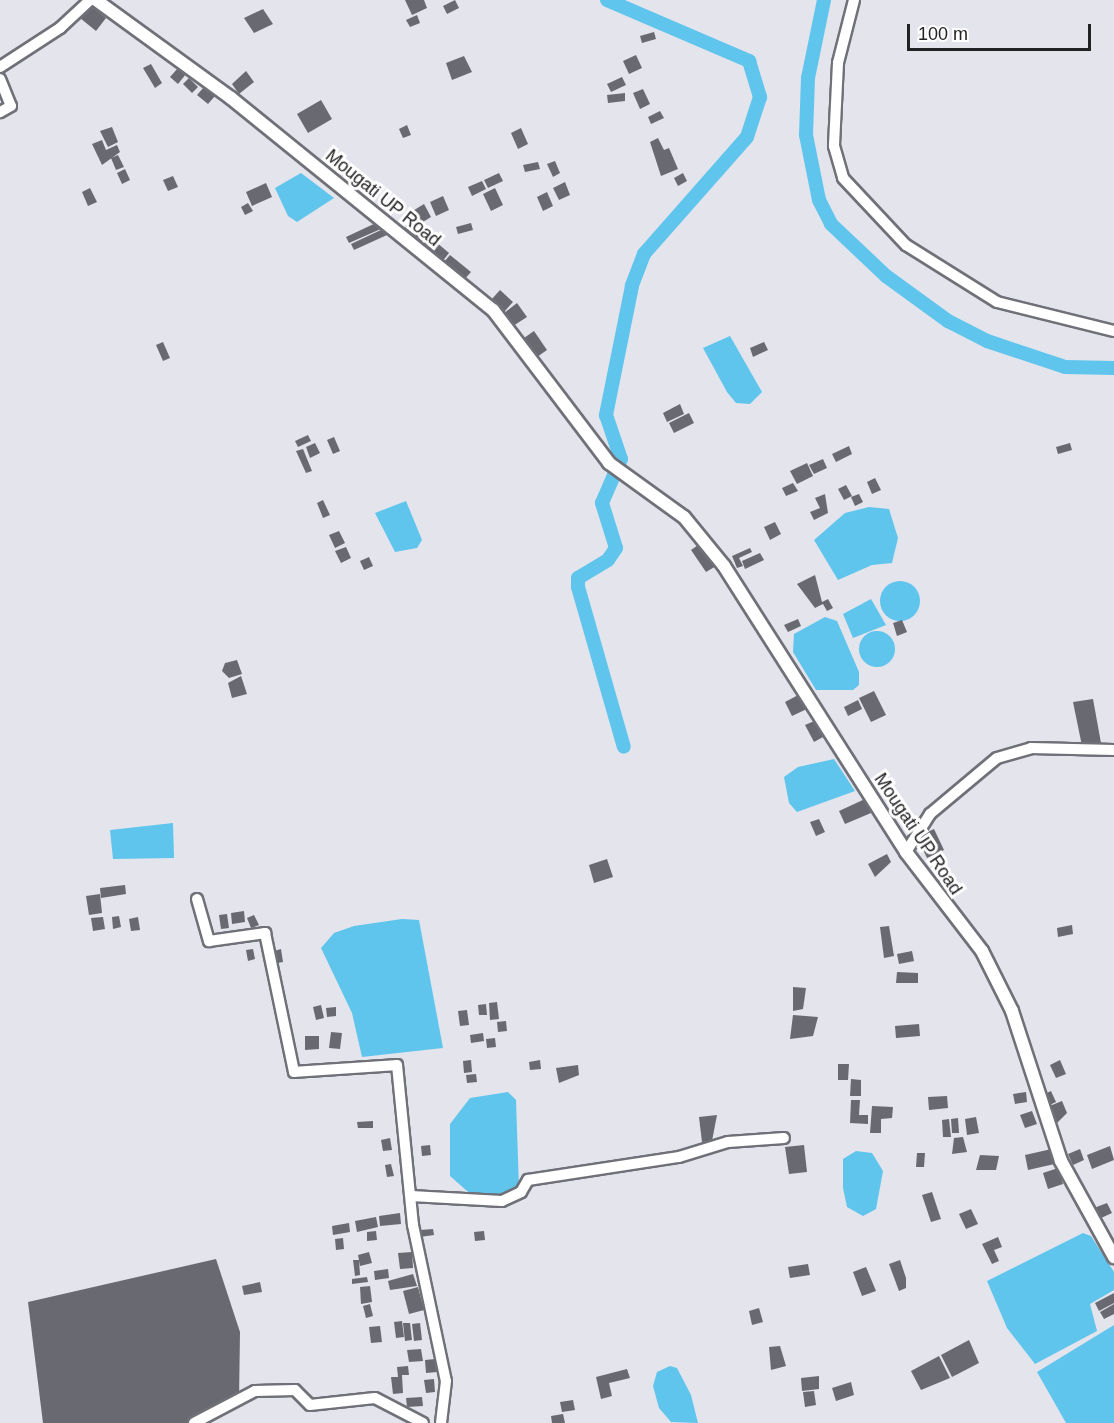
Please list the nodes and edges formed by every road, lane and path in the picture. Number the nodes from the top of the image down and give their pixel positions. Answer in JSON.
{"nodes":[{"id":1,"x":90,"y":0,"type":"edge"},
{"id":2,"x":96,"y":0,"type":"edge"},
{"id":3,"x":854,"y":0,"type":"edge"},
{"id":4,"x":0,"y":68,"type":"edge"},
{"id":5,"x":0,"y":79,"type":"edge"},
{"id":6,"x":0,"y":112,"type":"edge"},
{"id":7,"x":1114,"y":331,"type":"edge"},
{"id":8,"x":1114,"y":750,"type":"edge"},
{"id":9,"x":906,"y":852,"type":"junction"},
{"id":10,"x":197,"y":899,"type":"dead end"},
{"id":11,"x":784,"y":1138,"type":"dead end"},
{"id":12,"x":411,"y":1196,"type":"junction"},
{"id":13,"x":1114,"y":1257,"type":"edge"},
{"id":14,"x":194,"y":1423,"type":"edge"},
{"id":15,"x":423,"y":1423,"type":"edge"},
{"id":16,"x":441,"y":1423,"type":"edge"}],
"edges":[{"from":1,"to":4,"type":"street"},
{"from":2,"to":9,"type":"street","name":"Mougati UP Road"},
{"from":3,"to":7,"type":"street"},
{"from":5,"to":6,"type":"street"},
{"from":8,"to":9,"type":"street"},
{"from":9,"to":13,"type":"street","name":"Mougati UP Road"},
{"from":10,"to":12,"type":"street"},
{"from":11,"to":12,"type":"street"},
{"from":12,"to":16,"type":"street"},
{"from":14,"to":15,"type":"street"}]}
